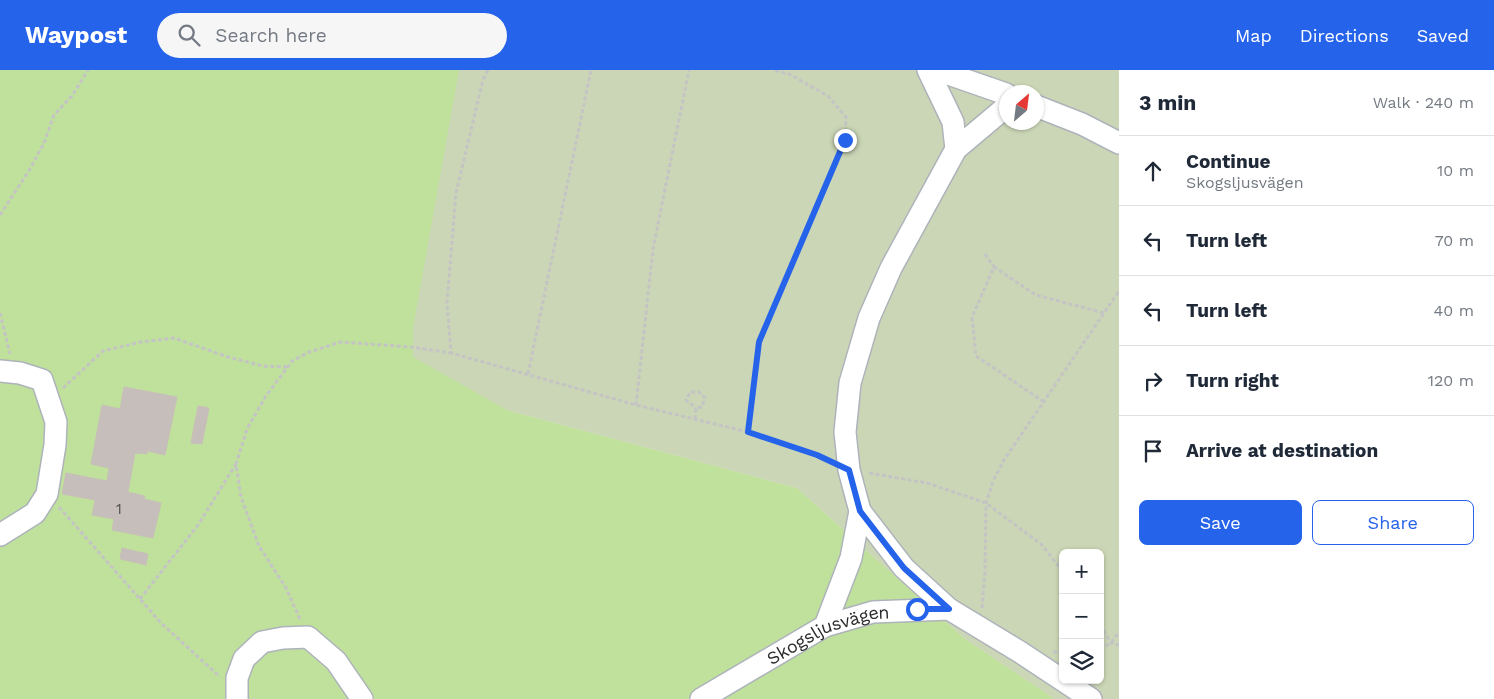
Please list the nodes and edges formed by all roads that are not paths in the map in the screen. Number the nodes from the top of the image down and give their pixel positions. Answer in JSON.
{"nodes":[{"id":1,"x":928,"y":70,"type":"edge"},
{"id":2,"x":937,"y":70,"type":"edge"},
{"id":3,"x":999,"y":92,"type":"edge"},
{"id":4,"x":1044,"y":109,"type":"edge"},
{"id":5,"x":999,"y":114,"type":"edge"},
{"id":6,"x":1119,"y":143,"type":"edge"},
{"id":7,"x":956,"y":149,"type":"junction"},
{"id":8,"x":6,"y":372,"type":"edge"},
{"id":9,"x":860,"y":511,"type":"junction"},
{"id":10,"x":0,"y":535,"type":"edge"},
{"id":11,"x":949,"y":609,"type":"junction"},
{"id":12,"x":825,"y":626,"type":"junction"},
{"id":13,"x":237,"y":693,"type":"edge"},
{"id":14,"x":362,"y":699,"type":"edge"},
{"id":15,"x":701,"y":699,"type":"edge"},
{"id":16,"x":1091,"y":699,"type":"edge"}],
"edges":[{"from":1,"to":7,"type":"street"},
{"from":2,"to":3,"type":"street"},
{"from":4,"to":6,"type":"street"},
{"from":5,"to":7,"type":"street"},
{"from":7,"to":9,"type":"street"},
{"from":8,"to":10,"type":"street"},
{"from":9,"to":11,"type":"street"},
{"from":9,"to":12,"type":"street"},
{"from":11,"to":12,"type":"street","name":"Skogsljusvägen"},
{"from":11,"to":16,"type":"street"},
{"from":12,"to":15,"type":"street","name":"Skogsljusvägen"},
{"from":13,"to":14,"type":"street"}]}
